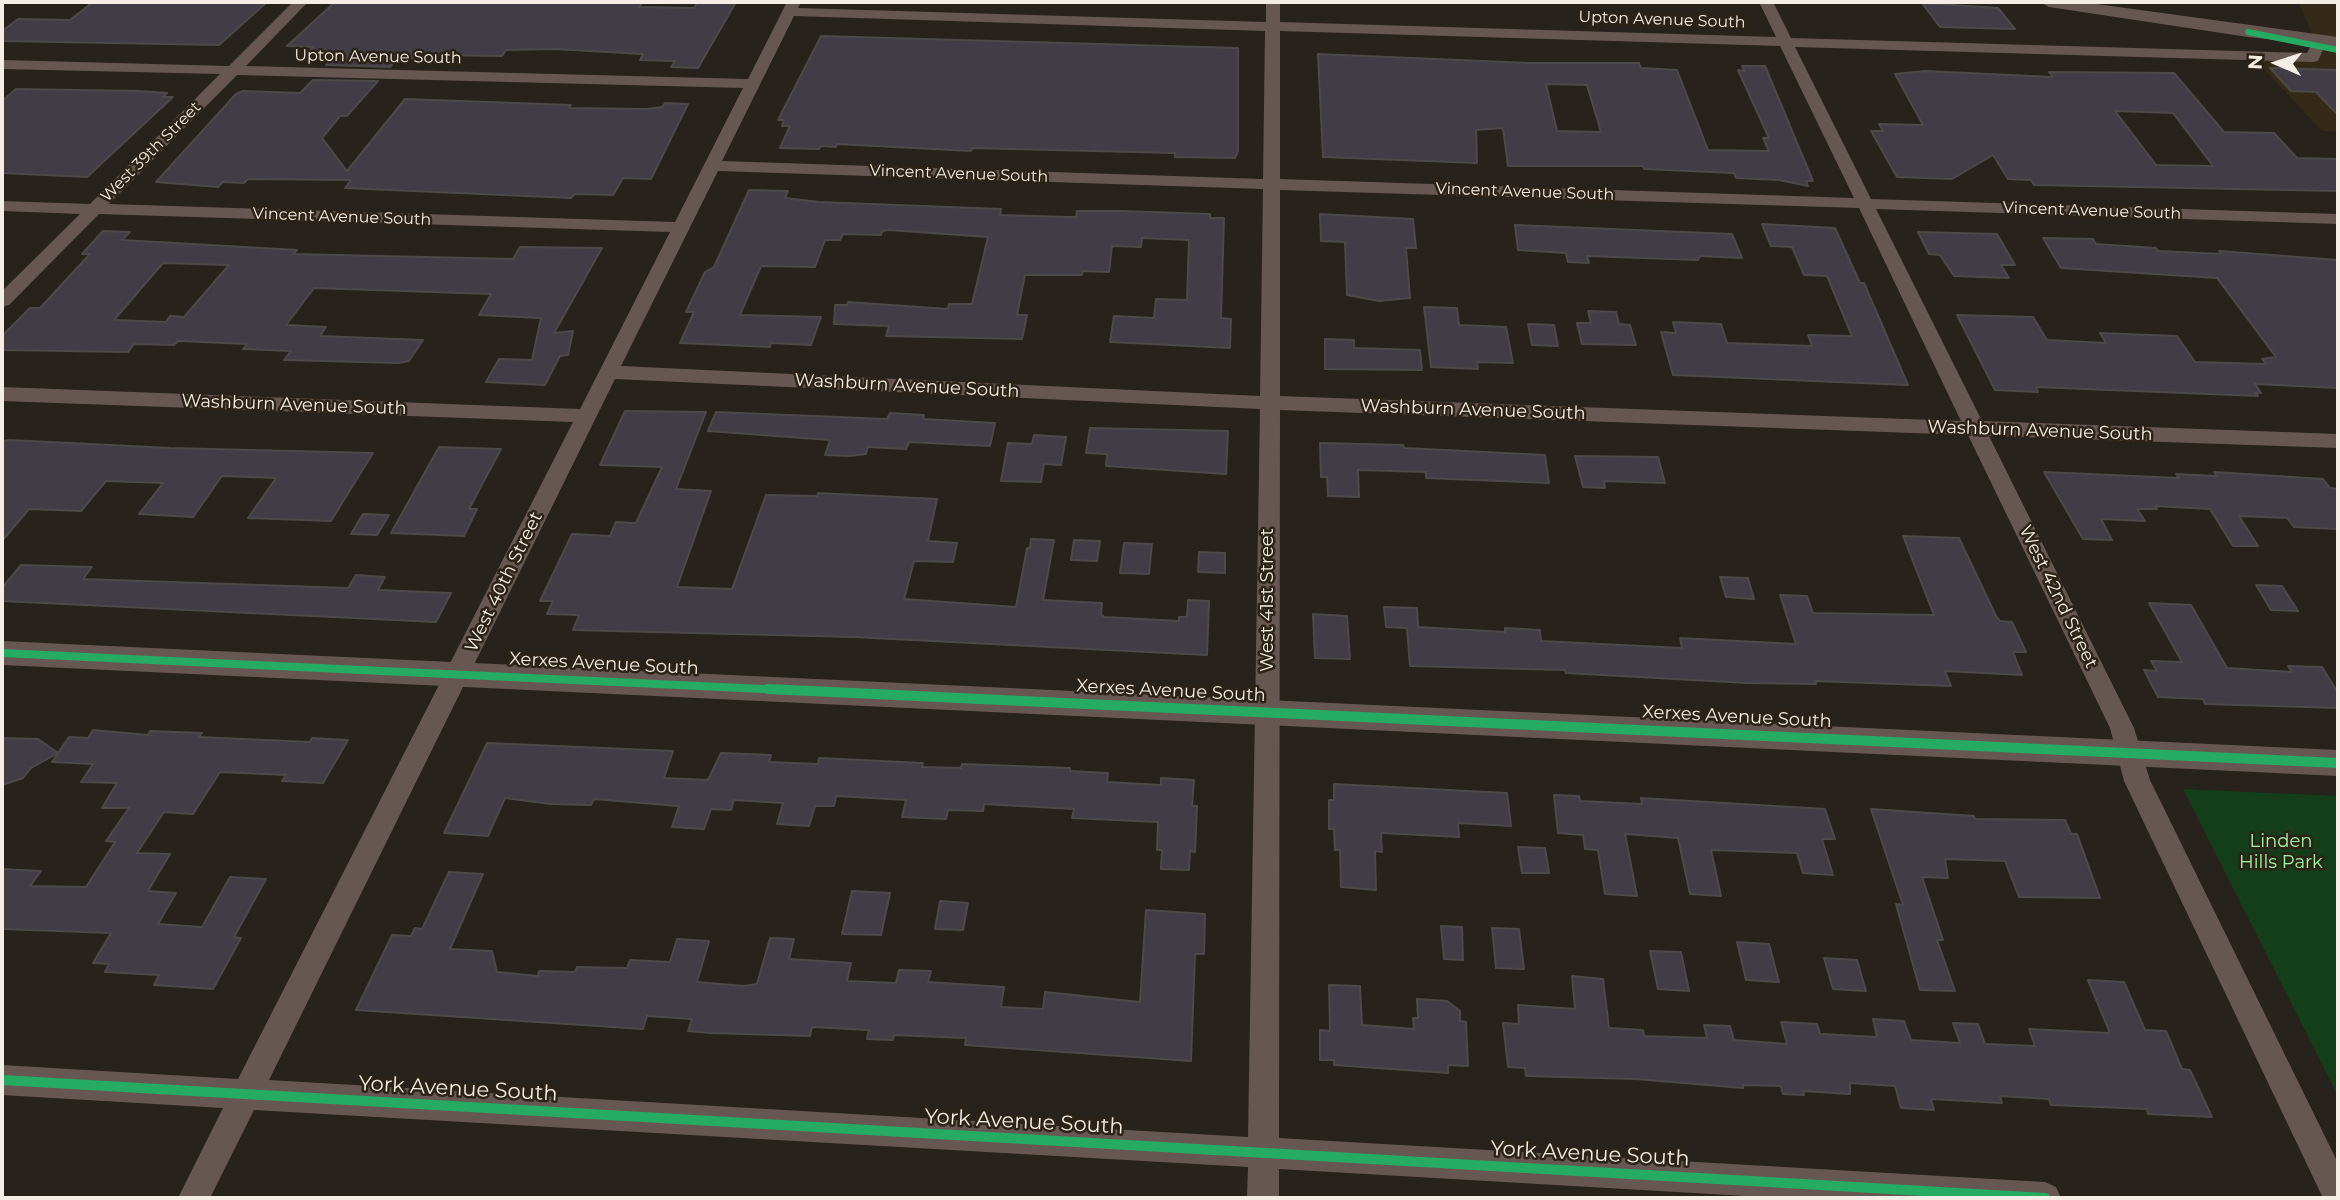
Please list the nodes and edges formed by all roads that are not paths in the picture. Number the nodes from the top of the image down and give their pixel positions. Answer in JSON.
{"nodes":[{"id":1,"x":301,"y":2,"type":"edge"},
{"id":2,"x":1273,"y":2,"type":"edge"},
{"id":3,"x":1766,"y":2,"type":"edge"},
{"id":4,"x":2049,"y":2,"type":"edge"},
{"id":5,"x":791,"y":7,"type":"edge"},
{"id":6,"x":1272,"y":26,"type":"junction"},
{"id":7,"x":2248,"y":32,"type":"junction"},
{"id":8,"x":1785,"y":41,"type":"junction"},
{"id":9,"x":2338,"y":42,"type":"edge"},
{"id":10,"x":2317,"y":47,"type":"junction"},
{"id":11,"x":2338,"y":50,"type":"edge"},
{"id":12,"x":2,"y":64,"type":"edge"},
{"id":13,"x":231,"y":71,"type":"junction"},
{"id":14,"x":754,"y":84,"type":"junction"},
{"id":15,"x":712,"y":166,"type":"junction"},
{"id":16,"x":1271,"y":185,"type":"junction"},
{"id":17,"x":1865,"y":205,"type":"junction"},
{"id":18,"x":2,"y":206,"type":"edge"},
{"id":19,"x":94,"y":210,"type":"junction"},
{"id":20,"x":2338,"y":219,"type":"edge"},
{"id":21,"x":682,"y":227,"type":"junction"},
{"id":22,"x":2,"y":301,"type":"edge"},
{"id":23,"x":609,"y":372,"type":"junction"},
{"id":24,"x":2,"y":394,"type":"edge"},
{"id":25,"x":1269,"y":402,"type":"junction"},
{"id":26,"x":587,"y":416,"type":"junction"},
{"id":27,"x":1975,"y":429,"type":"junction"},
{"id":28,"x":2338,"y":441,"type":"edge"},
{"id":29,"x":2,"y":653,"type":"edge"},
{"id":30,"x":459,"y":674,"type":"junction"},
{"id":31,"x":1266,"y":711,"type":"junction"},
{"id":32,"x":2128,"y":753,"type":"junction"},
{"id":33,"x":2338,"y":763,"type":"edge"},
{"id":34,"x":2,"y":1080,"type":"edge"},
{"id":35,"x":247,"y":1094,"type":"junction"},
{"id":36,"x":1263,"y":1153,"type":"junction"},
{"id":37,"x":2338,"y":1196,"type":"edge"},
{"id":38,"x":194,"y":1198,"type":"edge"},
{"id":39,"x":1263,"y":1198,"type":"edge"},
{"id":40,"x":2045,"y":1198,"type":"edge"}],
"edges":[{"from":1,"to":13,"type":"street","name":"West 39th Street"},
{"from":2,"to":6,"type":"street","name":"West 41st Street"},
{"from":3,"to":8,"type":"street","name":"West 42nd Street"},
{"from":4,"to":7,"type":"street"},
{"from":5,"to":6,"type":"street","name":"Upton Avenue South"},
{"from":5,"to":14,"type":"street","name":"West 40th Street"},
{"from":6,"to":8,"type":"street","name":"Upton Avenue South"},
{"from":6,"to":16,"type":"street","name":"West 41st Street"},
{"from":7,"to":9,"type":"street"},
{"from":7,"to":10,"type":"street"},
{"from":8,"to":10,"type":"street","name":"Upton Avenue South"},
{"from":8,"to":17,"type":"street","name":"West 42nd Street"},
{"from":10,"to":11,"type":"street"},
{"from":12,"to":13,"type":"street","name":"Upton Avenue South"},
{"from":13,"to":14,"type":"street","name":"Upton Avenue South"},
{"from":13,"to":19,"type":"street","name":"West 39th Street"},
{"from":14,"to":15,"type":"street","name":"West 40th Street"},
{"from":15,"to":16,"type":"street","name":"Vincent Avenue South"},
{"from":15,"to":21,"type":"street","name":"West 40th Street"},
{"from":16,"to":17,"type":"street","name":"Vincent Avenue South"},
{"from":16,"to":25,"type":"street","name":"West 41st Street"},
{"from":17,"to":20,"type":"street","name":"Vincent Avenue South"},
{"from":17,"to":27,"type":"street","name":"West 42nd Street"},
{"from":18,"to":19,"type":"street","name":"Vincent Avenue South"},
{"from":19,"to":21,"type":"street","name":"Vincent Avenue South"},
{"from":19,"to":22,"type":"street","name":"West 39th Street"},
{"from":21,"to":23,"type":"street","name":"West 40th Street"},
{"from":23,"to":25,"type":"street","name":"Washburn Avenue South"},
{"from":23,"to":26,"type":"street","name":"West 40th Street"},
{"from":24,"to":26,"type":"street","name":"Washburn Avenue South"},
{"from":25,"to":27,"type":"street","name":"Washburn Avenue South"},
{"from":25,"to":31,"type":"street","name":"West 41st Street"},
{"from":26,"to":30,"type":"street","name":"West 40th Street"},
{"from":27,"to":28,"type":"street","name":"Washburn Avenue South"},
{"from":27,"to":32,"type":"street","name":"West 42nd Street"},
{"from":29,"to":30,"type":"street","name":"Xerxes Avenue South"},
{"from":30,"to":31,"type":"street","name":"Xerxes Avenue South"},
{"from":30,"to":35,"type":"street","name":"West 40th Street"},
{"from":31,"to":32,"type":"street","name":"Xerxes Avenue South"},
{"from":31,"to":36,"type":"street","name":"West 41st Street"},
{"from":32,"to":33,"type":"street","name":"Xerxes Avenue South"},
{"from":32,"to":37,"type":"street","name":"West 42nd Street"},
{"from":34,"to":35,"type":"street","name":"York Avenue South"},
{"from":35,"to":36,"type":"street","name":"York Avenue South"},
{"from":35,"to":38,"type":"street","name":"West 40th Street"},
{"from":36,"to":39,"type":"street","name":"West 41st Street"},
{"from":36,"to":40,"type":"street","name":"York Avenue South"}]}
